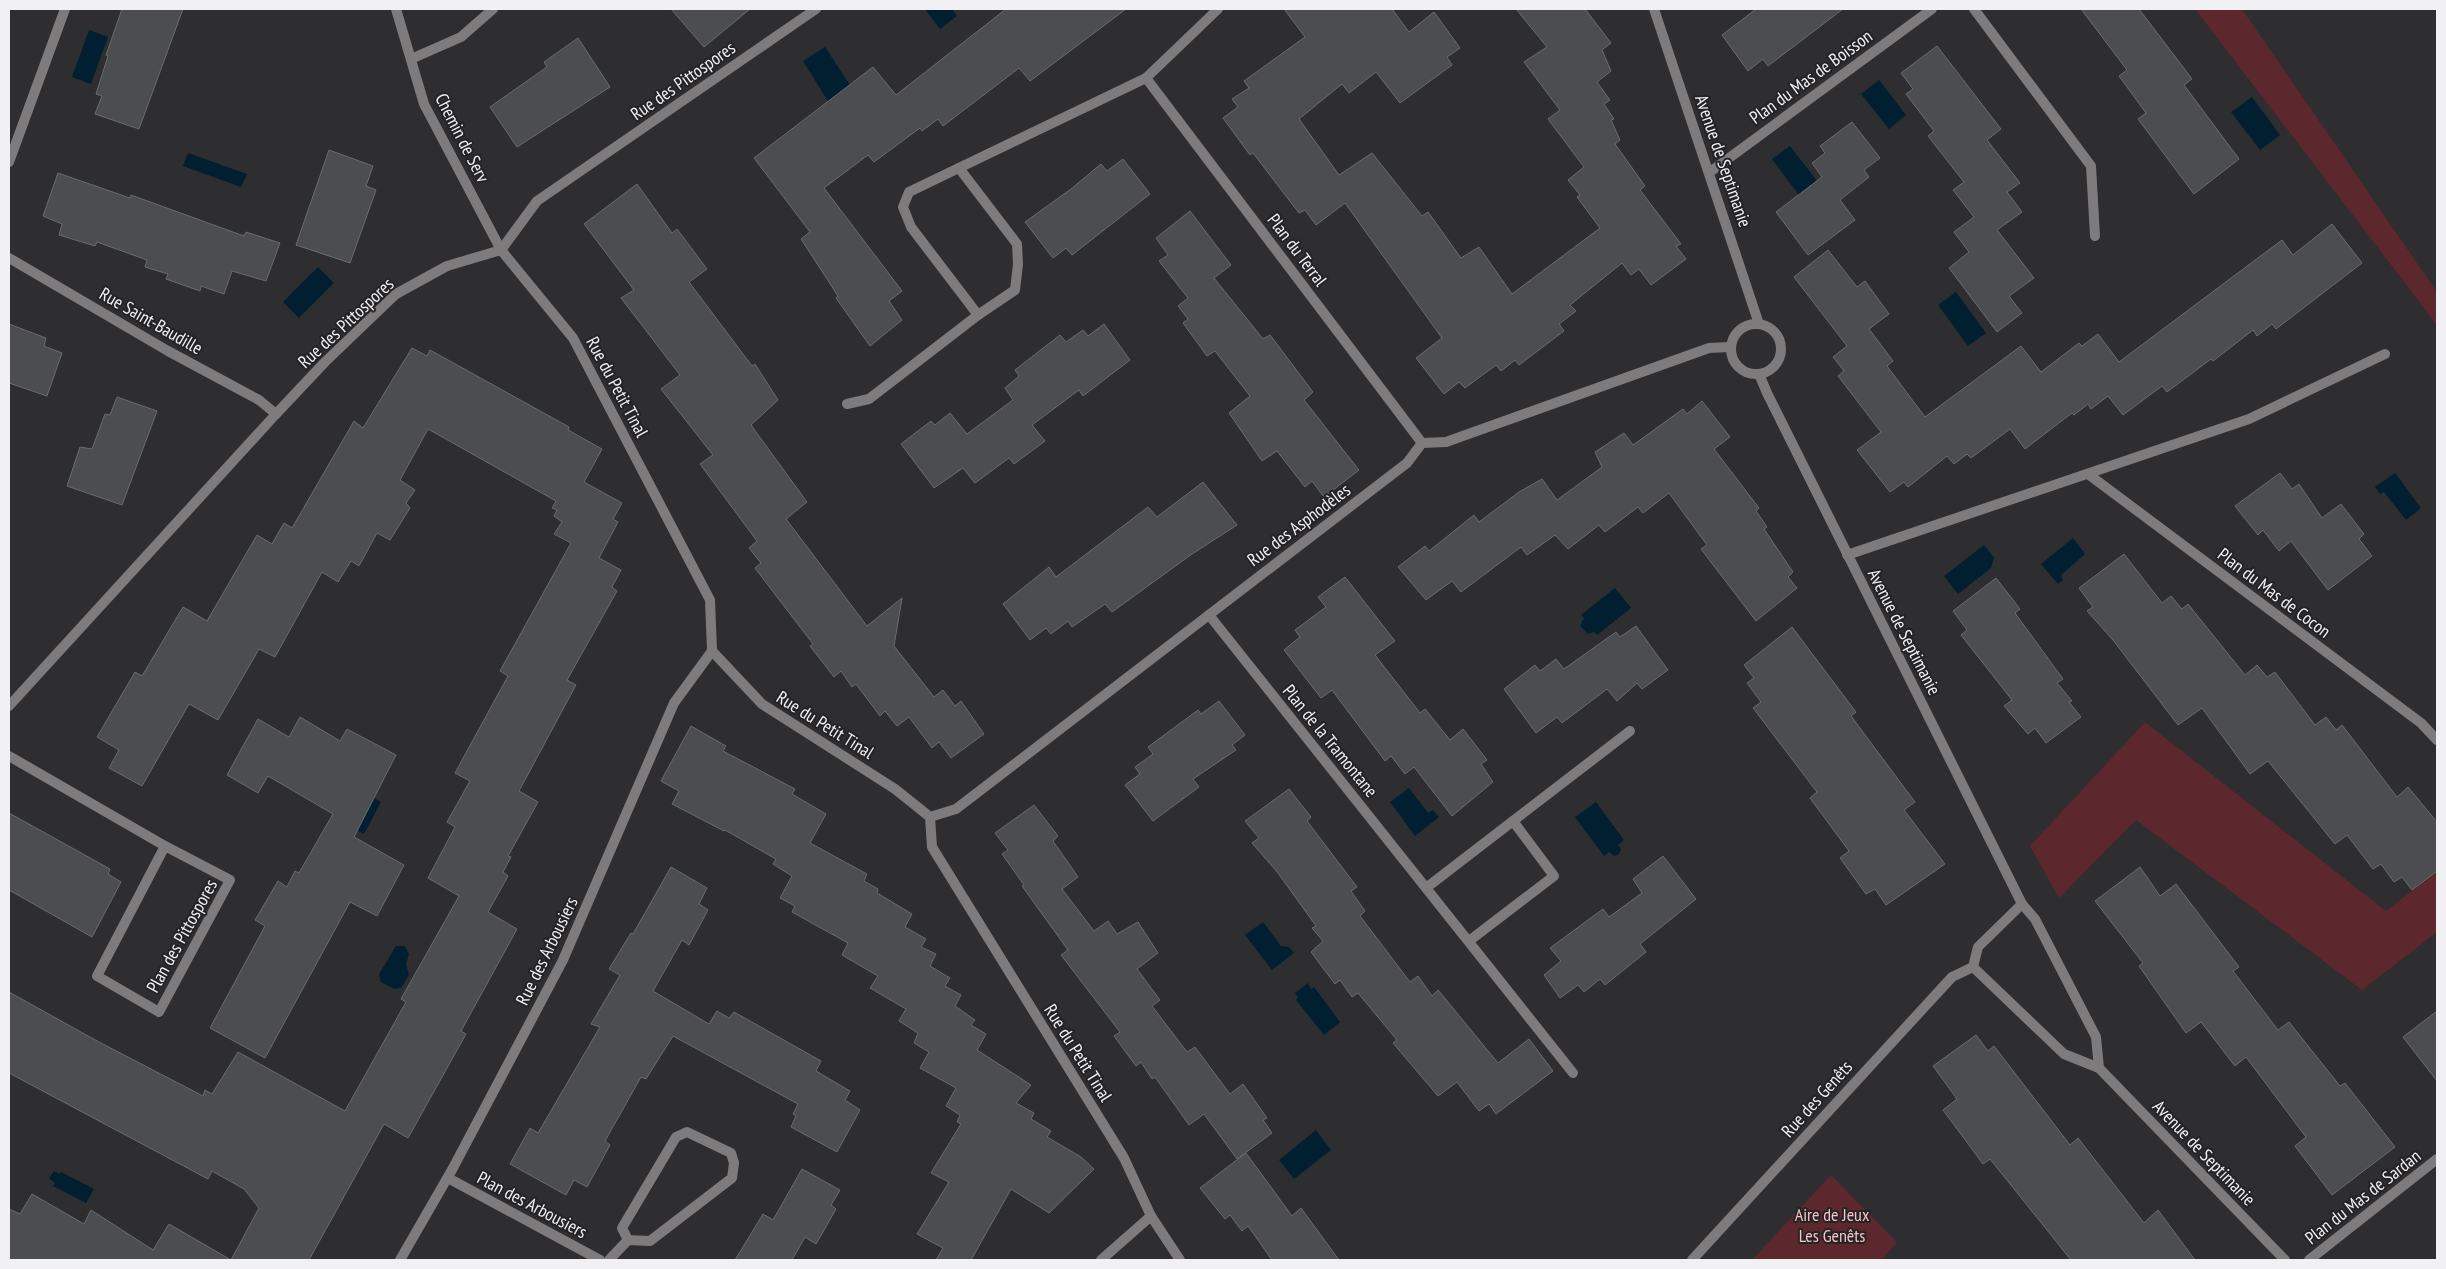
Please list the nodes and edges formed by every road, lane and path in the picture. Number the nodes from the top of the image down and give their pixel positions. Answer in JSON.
{"nodes":[{"id":1,"x":64,"y":9,"type":"edge"},
{"id":2,"x":396,"y":9,"type":"edge"},
{"id":3,"x":494,"y":9,"type":"edge"},
{"id":4,"x":816,"y":9,"type":"edge"},
{"id":5,"x":1218,"y":9,"type":"edge"},
{"id":6,"x":1654,"y":9,"type":"edge"},
{"id":7,"x":1932,"y":9,"type":"edge"},
{"id":8,"x":1974,"y":9,"type":"edge"},
{"id":9,"x":411,"y":59,"type":"junction"},
{"id":10,"x":1146,"y":78,"type":"junction"},
{"id":11,"x":9,"y":162,"type":"edge"},
{"id":12,"x":959,"y":168,"type":"junction"},
{"id":13,"x":1710,"y":172,"type":"junction"},
{"id":14,"x":2095,"y":236,"type":"dead end"},
{"id":15,"x":501,"y":250,"type":"junction"},
{"id":16,"x":9,"y":258,"type":"edge"},
{"id":17,"x":978,"y":315,"type":"junction"},
{"id":18,"x":1758,"y":324,"type":"junction"},
{"id":19,"x":1730,"y":347,"type":"junction"},
{"id":20,"x":2385,"y":354,"type":"dead end"},
{"id":21,"x":1759,"y":374,"type":"junction"},
{"id":22,"x":847,"y":404,"type":"dead end"},
{"id":23,"x":276,"y":414,"type":"junction"},
{"id":24,"x":1422,"y":443,"type":"junction"},
{"id":25,"x":2088,"y":474,"type":"junction"},
{"id":26,"x":1847,"y":555,"type":"junction"},
{"id":27,"x":1209,"y":615,"type":"junction"},
{"id":28,"x":712,"y":651,"type":"junction"},
{"id":29,"x":9,"y":706,"type":"edge"},
{"id":30,"x":1630,"y":732,"type":"dead end"},
{"id":31,"x":2437,"y":740,"type":"edge"},
{"id":32,"x":9,"y":756,"type":"edge"},
{"id":33,"x":930,"y":817,"type":"junction"},
{"id":34,"x":1513,"y":821,"type":"junction"},
{"id":35,"x":165,"y":846,"type":"junction"},
{"id":36,"x":1426,"y":888,"type":"junction"},
{"id":37,"x":2022,"y":904,"type":"junction"},
{"id":38,"x":1469,"y":941,"type":"junction"},
{"id":39,"x":1973,"y":967,"type":"junction"},
{"id":40,"x":2099,"y":1068,"type":"junction"},
{"id":41,"x":1573,"y":1073,"type":"dead end"},
{"id":42,"x":2437,"y":1159,"type":"edge"},
{"id":43,"x":448,"y":1178,"type":"junction"},
{"id":44,"x":1151,"y":1216,"type":"junction"},
{"id":45,"x":628,"y":1240,"type":"junction"},
{"id":46,"x":400,"y":1260,"type":"edge"},
{"id":47,"x":600,"y":1260,"type":"edge"},
{"id":48,"x":609,"y":1260,"type":"edge"},
{"id":49,"x":1101,"y":1260,"type":"edge"},
{"id":50,"x":1180,"y":1260,"type":"edge"},
{"id":51,"x":1692,"y":1260,"type":"edge"},
{"id":52,"x":2285,"y":1260,"type":"edge"},
{"id":53,"x":2309,"y":1260,"type":"edge"}],
"edges":[{"from":1,"to":11,"type":"street"},
{"from":2,"to":9,"type":"street","name":"Chemin de Serv"},
{"from":3,"to":9,"type":"street"},
{"from":4,"to":15,"type":"street","name":"Rue des Pittospores"},
{"from":5,"to":10,"type":"street"},
{"from":6,"to":13,"type":"street","name":"Avenue de Septimanie"},
{"from":7,"to":13,"type":"street","name":"Plan du Mas de Boisson"},
{"from":8,"to":14,"type":"street"},
{"from":9,"to":15,"type":"street","name":"Chemin de Serv"},
{"from":10,"to":12,"type":"street"},
{"from":10,"to":24,"type":"street","name":"Plan du Terral"},
{"from":12,"to":17,"type":"street"},
{"from":12,"to":17,"type":"street"},
{"from":13,"to":18,"type":"street","name":"Avenue de Septimanie"},
{"from":15,"to":23,"type":"street","name":"Rue des Pittospores"},
{"from":15,"to":28,"type":"street","name":"Rue du Petit Tinal"},
{"from":16,"to":23,"type":"street","name":"Rue Saint-Baudille"},
{"from":17,"to":22,"type":"street"},
{"from":18,"to":19,"type":"street"},
{"from":18,"to":21,"type":"street"},
{"from":19,"to":21,"type":"street"},
{"from":19,"to":24,"type":"street"},
{"from":20,"to":25,"type":"street"},
{"from":21,"to":26,"type":"street","name":"Avenue de Septimanie"},
{"from":23,"to":29,"type":"street","name":"Rue des Pittospores"},
{"from":24,"to":27,"type":"street","name":"Rue des Asphodèles"},
{"from":25,"to":26,"type":"street"},
{"from":25,"to":31,"type":"street","name":"Plan du Mas de Cocon"},
{"from":26,"to":37,"type":"street","name":"Avenue de Septimanie"},
{"from":27,"to":33,"type":"street","name":"Rue des Asphodèles"},
{"from":27,"to":36,"type":"street","name":"Plan de la Tramontane"},
{"from":28,"to":33,"type":"street","name":"Rue du Petit Tinal"},
{"from":28,"to":43,"type":"street","name":"Rue des Arbousiers"},
{"from":30,"to":34,"type":"street"},
{"from":32,"to":35,"type":"street","name":"Plan des Pittospores"},
{"from":33,"to":44,"type":"street","name":"Rue du Petit Tinal"},
{"from":34,"to":36,"type":"street"},
{"from":34,"to":38,"type":"street"},
{"from":35,"to":35,"type":"street","name":"Plan des Pittospores"},
{"from":36,"to":38,"type":"street","name":"Plan de la Tramontane"},
{"from":37,"to":39,"type":"street"},
{"from":37,"to":40,"type":"street","name":"Avenue de Septimanie"},
{"from":38,"to":41,"type":"street","name":"Plan de la Tramontane"},
{"from":39,"to":40,"type":"street","name":"Avenue de Septimanie"},
{"from":39,"to":51,"type":"street","name":"Rue des Genêts"},
{"from":40,"to":52,"type":"street","name":"Avenue de Septimanie"},
{"from":42,"to":53,"type":"street","name":"Plan du Mas de Sardan"},
{"from":43,"to":46,"type":"street","name":"Rue des Arbousiers"},
{"from":43,"to":47,"type":"street","name":"Plan des Arbousiers"},
{"from":44,"to":49,"type":"street"},
{"from":44,"to":50,"type":"street","name":"Rue du Petit Tinal"},
{"from":45,"to":45,"type":"street"},
{"from":45,"to":48,"type":"street"}]}
